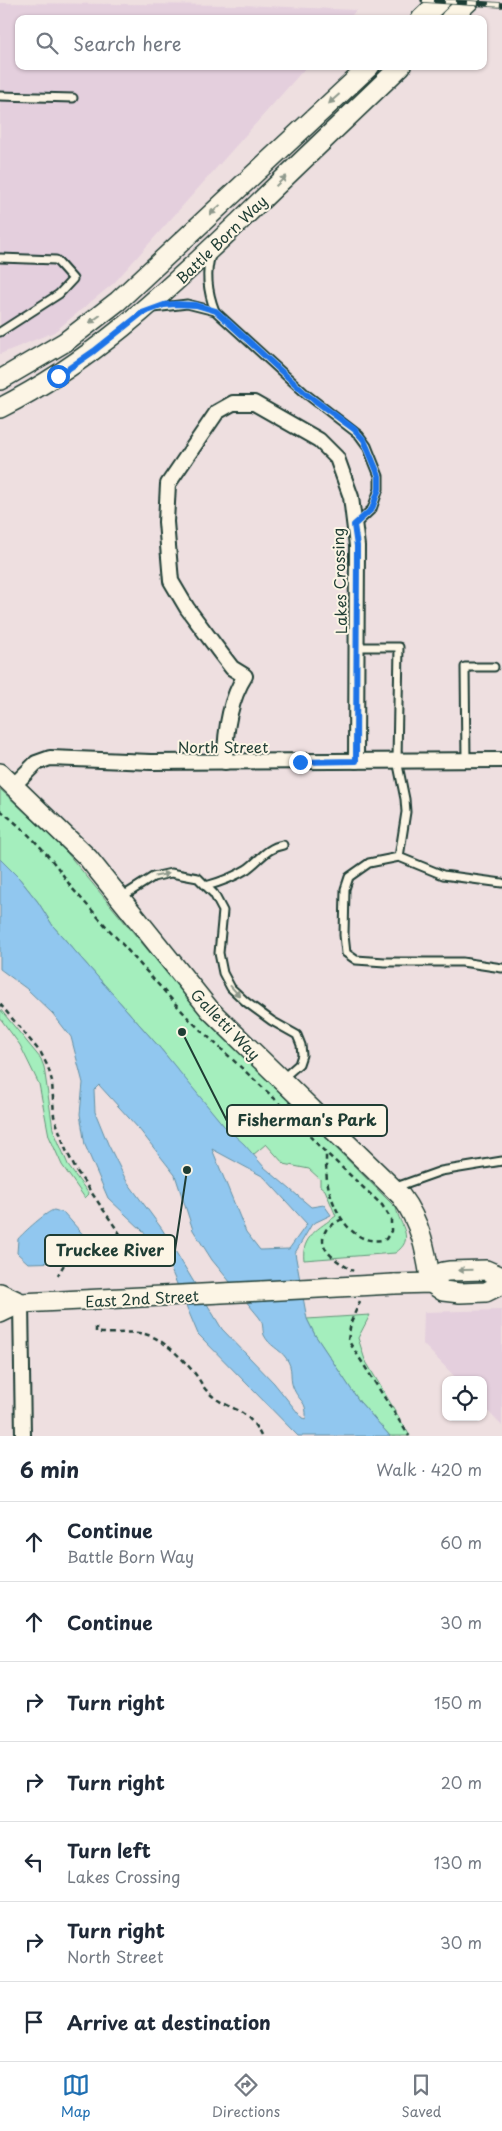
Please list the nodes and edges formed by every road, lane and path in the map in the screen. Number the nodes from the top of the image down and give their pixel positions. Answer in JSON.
{"nodes":[{"id":1,"x":441,"y":0,"type":"edge"},
{"id":2,"x":470,"y":0,"type":"edge"},
{"id":3,"x":425,"y":15,"type":"edge"},
{"id":4,"x":454,"y":15,"type":"edge"},
{"id":5,"x":366,"y":70,"type":"edge"},
{"id":6,"x":397,"y":70,"type":"edge"},
{"id":7,"x":0,"y":96,"type":"edge"},
{"id":8,"x":73,"y":98,"type":"dead end"},
{"id":9,"x":217,"y":243,"type":"junction"},
{"id":10,"x":0,"y":258,"type":"edge"},
{"id":11,"x":216,"y":311,"type":"junction"},
{"id":12,"x":142,"y":313,"type":"junction"},
{"id":13,"x":0,"y":332,"type":"edge"},
{"id":14,"x":0,"y":380,"type":"edge"},
{"id":15,"x":0,"y":408,"type":"edge"},
{"id":16,"x":354,"y":525,"type":"junction"},
{"id":17,"x":357,"y":647,"type":"junction"},
{"id":18,"x":494,"y":667,"type":"dead end"},
{"id":19,"x":397,"y":760,"type":"junction"},
{"id":20,"x":466,"y":760,"type":"junction"},
{"id":21,"x":502,"y":760,"type":"edge"},
{"id":22,"x":356,"y":761,"type":"junction"},
{"id":23,"x":225,"y":762,"type":"junction"},
{"id":24,"x":6,"y":780,"type":"edge"},
{"id":25,"x":0,"y":810,"type":"edge"},
{"id":26,"x":283,"y":845,"type":"dead end"},
{"id":27,"x":399,"y":857,"type":"junction"},
{"id":28,"x":502,"y":883,"type":"edge"},
{"id":29,"x":206,"y":886,"type":"junction"},
{"id":30,"x":120,"y":899,"type":"junction"},
{"id":31,"x":502,"y":968,"type":"edge"},
{"id":32,"x":0,"y":1004,"type":"edge"},
{"id":33,"x":281,"y":1080,"type":"junction"},
{"id":34,"x":326,"y":1152,"type":"junction"},
{"id":35,"x":502,"y":1161,"type":"edge"},
{"id":36,"x":394,"y":1188,"type":"junction"},
{"id":37,"x":396,"y":1212,"type":"dead end"},
{"id":38,"x":388,"y":1215,"type":"junction"},
{"id":39,"x":342,"y":1218,"type":"junction"},
{"id":40,"x":358,"y":1274,"type":"dead end"},
{"id":41,"x":58,"y":1275,"type":"dead end"},
{"id":42,"x":502,"y":1277,"type":"edge"},
{"id":43,"x":431,"y":1283,"type":"junction"},
{"id":44,"x":502,"y":1284,"type":"edge"},
{"id":45,"x":0,"y":1293,"type":"edge"},
{"id":46,"x":362,"y":1295,"type":"dead end"},
{"id":47,"x":21,"y":1303,"type":"junction"},
{"id":48,"x":0,"y":1313,"type":"edge"},
{"id":49,"x":96,"y":1327,"type":"dead end"},
{"id":50,"x":23,"y":1436,"type":"edge"},
{"id":51,"x":261,"y":1436,"type":"edge"},
{"id":52,"x":409,"y":1436,"type":"edge"}],
"edges":[{"from":1,"to":3,"type":"main road"},
{"from":2,"to":4,"type":"main road"},
{"from":5,"to":14,"type":"main road","name":"Battle Born Way","one_way":true},
{"from":9,"to":6,"type":"main road","name":"Battle Born Way","one_way":true},
{"from":7,"to":8,"type":"lane"},
{"from":9,"to":11,"type":"lane"},
{"from":9,"to":12,"type":"main road","name":"Battle Born Way"},
{"from":10,"to":13,"type":"lane"},
{"from":11,"to":12,"type":"lane"},
{"from":11,"to":16,"type":"lane"},
{"from":12,"to":15,"type":"main road","name":"Battle Born Way"},
{"from":16,"to":17,"type":"street","name":"Lakes Crossing"},
{"from":16,"to":23,"type":"street","name":"Lakes Crossing"},
{"from":17,"to":19,"type":"lane"},
{"from":17,"to":22,"type":"street","name":"Lakes Crossing"},
{"from":18,"to":20,"type":"lane"},
{"from":19,"to":20,"type":"street","name":"North Street"},
{"from":19,"to":22,"type":"street","name":"North Street"},
{"from":19,"to":27,"type":"lane"},
{"from":20,"to":21,"type":"street","name":"North Street"},
{"from":22,"to":23,"type":"street","name":"North Street"},
{"from":23,"to":24,"type":"street","name":"North Street"},
{"from":24,"to":30,"type":"main road","name":"Galletti Way"},
{"from":25,"to":34,"type":"path"},
{"from":26,"to":29,"type":"lane"},
{"from":27,"to":28,"type":"lane"},
{"from":27,"to":31,"type":"lane"},
{"from":30,"to":29,"type":"lane","one_way":true},
{"from":29,"to":33,"type":"lane","one_way":true},
{"from":30,"to":33,"type":"main road","name":"Galletti Way"},
{"from":32,"to":41,"type":"path"},
{"from":33,"to":36,"type":"main road","name":"Galletti Way"},
{"from":34,"to":38,"type":"path"},
{"from":34,"to":39,"type":"path"},
{"from":35,"to":36,"type":"lane"},
{"from":36,"to":43,"type":"main road","name":"Galletti Way"},
{"from":37,"to":38,"type":"path"},
{"from":38,"to":39,"type":"path"},
{"from":39,"to":40,"type":"path"},
{"from":42,"to":43,"type":"main road","one_way":true},
{"from":43,"to":44,"type":"main road"},
{"from":43,"to":47,"type":"main road","name":"East 2nd Street","bridge":true},
{"from":45,"to":47,"type":"main road","name":"East 2nd Street"},
{"from":46,"to":52,"type":"path"},
{"from":47,"to":48,"type":"main road","name":"East 2nd Street"},
{"from":47,"to":50,"type":"street"},
{"from":49,"to":51,"type":"path"}]}
